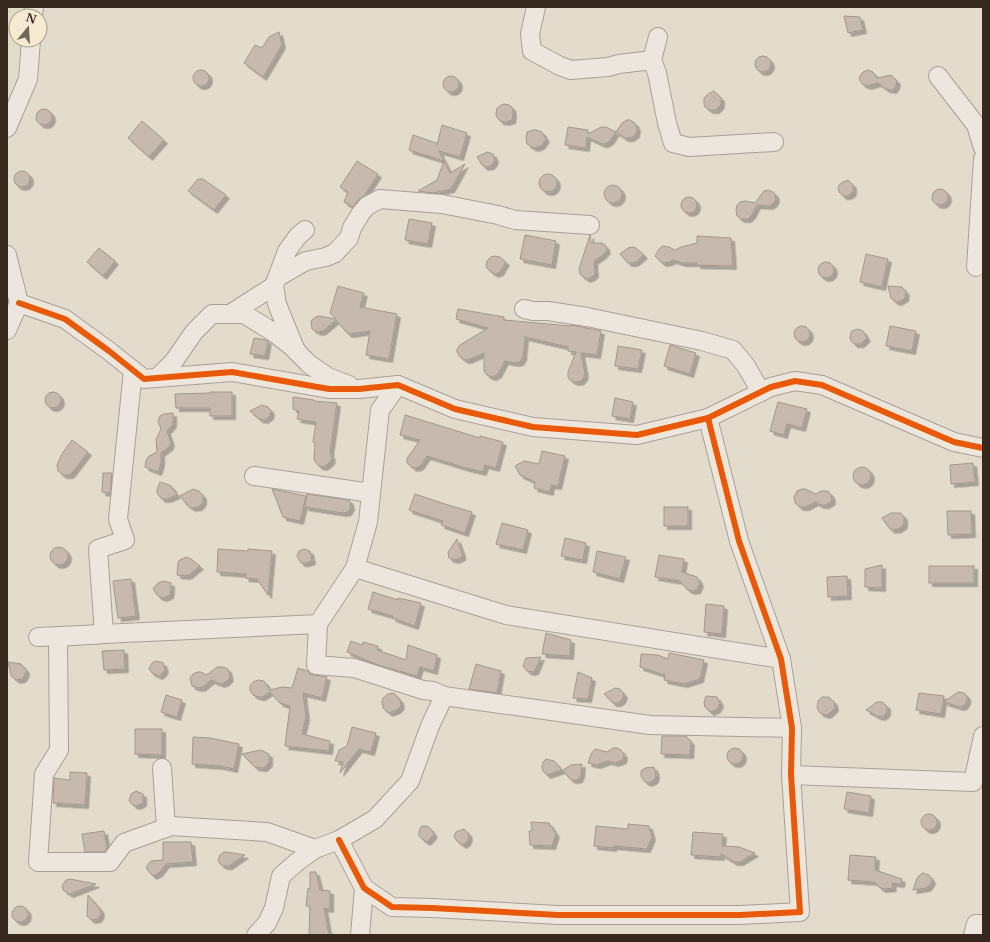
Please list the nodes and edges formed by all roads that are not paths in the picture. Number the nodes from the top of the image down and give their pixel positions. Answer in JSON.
{"nodes":[{"id":1,"x":536,"y":7,"type":"edge"},
{"id":2,"x":658,"y":37,"type":"dead end"},
{"id":3,"x":30,"y":48,"type":"edge"},
{"id":4,"x":652,"y":60,"type":"junction"},
{"id":5,"x":938,"y":76,"type":"dead end"},
{"id":6,"x":7,"y":128,"type":"edge"},
{"id":7,"x":774,"y":142,"type":"dead end"},
{"id":8,"x":983,"y":148,"type":"edge"},
{"id":9,"x":983,"y":159,"type":"edge"},
{"id":10,"x":590,"y":225,"type":"dead end"},
{"id":11,"x":306,"y":230,"type":"dead end"},
{"id":12,"x":7,"y":255,"type":"edge"},
{"id":13,"x":976,"y":267,"type":"dead end"},
{"id":14,"x":276,"y":282,"type":"junction"},
{"id":15,"x":19,"y":303,"type":"junction"},
{"id":16,"x":524,"y":309,"type":"dead end"},
{"id":17,"x":230,"y":314,"type":"junction"},
{"id":18,"x":7,"y":330,"type":"edge"},
{"id":19,"x":296,"y":351,"type":"junction"},
{"id":20,"x":133,"y":370,"type":"junction"},
{"id":21,"x":157,"y":378,"type":"junction"},
{"id":22,"x":398,"y":385,"type":"junction"},
{"id":23,"x":359,"y":389,"type":"junction"},
{"id":24,"x":761,"y":392,"type":"junction"},
{"id":25,"x":708,"y":418,"type":"junction"},
{"id":26,"x":983,"y":448,"type":"edge"},
{"id":27,"x":254,"y":476,"type":"dead end"},
{"id":28,"x":371,"y":492,"type":"junction"},
{"id":29,"x":355,"y":568,"type":"junction"},
{"id":30,"x":318,"y":624,"type":"junction"},
{"id":31,"x":58,"y":637,"type":"junction"},
{"id":32,"x":38,"y":638,"type":"dead end"},
{"id":33,"x":781,"y":659,"type":"junction"},
{"id":34,"x":444,"y":696,"type":"junction"},
{"id":35,"x":792,"y":728,"type":"junction"},
{"id":36,"x":983,"y":736,"type":"edge"},
{"id":37,"x":162,"y":768,"type":"dead end"},
{"id":38,"x":791,"y":775,"type":"junction"},
{"id":39,"x":166,"y":828,"type":"junction"},
{"id":40,"x":339,"y":840,"type":"junction"},
{"id":41,"x":314,"y":849,"type":"junction"},
{"id":42,"x":364,"y":888,"type":"junction"},
{"id":43,"x":983,"y":924,"type":"edge"},
{"id":44,"x":256,"y":935,"type":"edge"},
{"id":45,"x":360,"y":935,"type":"edge"},
{"id":46,"x":972,"y":935,"type":"edge"}],
"edges":[{"from":1,"to":4,"type":"street"},
{"from":2,"to":4,"type":"street"},
{"from":3,"to":6,"type":"street"},
{"from":4,"to":7,"type":"street"},
{"from":5,"to":8,"type":"street"},
{"from":9,"to":13,"type":"street"},
{"from":10,"to":14,"type":"street"},
{"from":11,"to":14,"type":"street"},
{"from":12,"to":15,"type":"street"},
{"from":14,"to":17,"type":"street"},
{"from":14,"to":19,"type":"street"},
{"from":15,"to":18,"type":"street"},
{"from":15,"to":20,"type":"street"},
{"from":16,"to":24,"type":"street"},
{"from":17,"to":19,"type":"street"},
{"from":17,"to":21,"type":"street"},
{"from":19,"to":23,"type":"street"},
{"from":20,"to":21,"type":"street"},
{"from":20,"to":31,"type":"street"},
{"from":21,"to":23,"type":"street"},
{"from":22,"to":23,"type":"street"},
{"from":22,"to":25,"type":"street"},
{"from":22,"to":28,"type":"street"},
{"from":24,"to":25,"type":"street"},
{"from":24,"to":26,"type":"street"},
{"from":25,"to":33,"type":"street"},
{"from":27,"to":28,"type":"street"},
{"from":28,"to":29,"type":"street"},
{"from":29,"to":30,"type":"street"},
{"from":29,"to":33,"type":"street"},
{"from":30,"to":31,"type":"street"},
{"from":30,"to":34,"type":"street"},
{"from":31,"to":32,"type":"street"},
{"from":31,"to":39,"type":"street"},
{"from":33,"to":35,"type":"street"},
{"from":34,"to":35,"type":"street"},
{"from":34,"to":40,"type":"street"},
{"from":35,"to":38,"type":"street"},
{"from":36,"to":38,"type":"street"},
{"from":37,"to":39,"type":"street"},
{"from":38,"to":42,"type":"street"},
{"from":39,"to":41,"type":"street"},
{"from":40,"to":41,"type":"street"},
{"from":40,"to":42,"type":"street"},
{"from":41,"to":44,"type":"street"},
{"from":42,"to":45,"type":"street"},
{"from":43,"to":46,"type":"street"}]}
